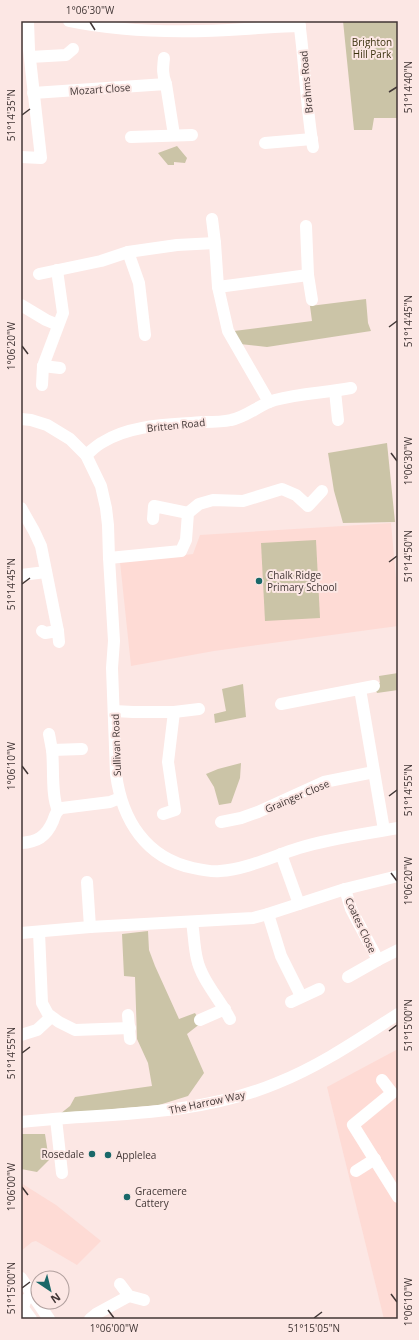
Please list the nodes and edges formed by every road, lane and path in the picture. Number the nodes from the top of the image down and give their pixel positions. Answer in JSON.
{"nodes":[{"id":1,"x":28,"y":21,"type":"edge"},
{"id":2,"x":69,"y":21,"type":"edge"},
{"id":3,"x":92,"y":23,"type":"edge"},
{"id":4,"x":300,"y":23,"type":"edge"},
{"id":5,"x":243,"y":25,"type":"edge"},
{"id":6,"x":30,"y":57,"type":"junction"},
{"id":7,"x":68,"y":57,"type":"dead end"},
{"id":8,"x":164,"y":58,"type":"dead end"},
{"id":9,"x":166,"y":84,"type":"junction"},
{"id":10,"x":34,"y":94,"type":"junction"},
{"id":11,"x":174,"y":135,"type":"junction"},
{"id":12,"x":192,"y":135,"type":"dead end"},
{"id":13,"x":131,"y":137,"type":"dead end"},
{"id":14,"x":265,"y":143,"type":"dead end"},
{"id":15,"x":21,"y":157,"type":"edge"},
{"id":16,"x":212,"y":219,"type":"dead end"},
{"id":17,"x":306,"y":226,"type":"dead end"},
{"id":18,"x":215,"y":243,"type":"junction"},
{"id":19,"x":128,"y":252,"type":"junction"},
{"id":20,"x":57,"y":270,"type":"junction"},
{"id":21,"x":38,"y":274,"type":"dead end"},
{"id":22,"x":308,"y":275,"type":"junction"},
{"id":23,"x":218,"y":287,"type":"junction"},
{"id":24,"x":312,"y":300,"type":"dead end"},
{"id":25,"x":21,"y":305,"type":"edge"},
{"id":26,"x":58,"y":325,"type":"junction"},
{"id":27,"x":145,"y":335,"type":"dead end"},
{"id":28,"x":43,"y":366,"type":"junction"},
{"id":29,"x":60,"y":368,"type":"dead end"},
{"id":30,"x":42,"y":385,"type":"dead end"},
{"id":31,"x":351,"y":388,"type":"dead end"},
{"id":32,"x":335,"y":391,"type":"junction"},
{"id":33,"x":269,"y":402,"type":"junction"},
{"id":34,"x":21,"y":419,"type":"edge"},
{"id":35,"x":338,"y":420,"type":"dead end"},
{"id":36,"x":86,"y":455,"type":"junction"},
{"id":37,"x":322,"y":491,"type":"dead end"},
{"id":38,"x":21,"y":508,"type":"edge"},
{"id":39,"x":188,"y":513,"type":"junction"},
{"id":40,"x":153,"y":519,"type":"dead end"},
{"id":41,"x":109,"y":558,"type":"junction"},
{"id":42,"x":46,"y":572,"type":"junction"},
{"id":43,"x":21,"y":575,"type":"edge"},
{"id":44,"x":42,"y":631,"type":"dead end"},
{"id":45,"x":374,"y":686,"type":"dead end"},
{"id":46,"x":360,"y":689,"type":"junction"},
{"id":47,"x":281,"y":704,"type":"dead end"},
{"id":48,"x":199,"y":709,"type":"dead end"},
{"id":49,"x":114,"y":711,"type":"junction"},
{"id":50,"x":174,"y":712,"type":"junction"},
{"id":51,"x":49,"y":734,"type":"dead end"},
{"id":52,"x":82,"y":749,"type":"dead end"},
{"id":53,"x":52,"y":750,"type":"junction"},
{"id":54,"x":374,"y":772,"type":"junction"},
{"id":55,"x":120,"y":798,"type":"junction"},
{"id":56,"x":58,"y":810,"type":"junction"},
{"id":57,"x":163,"y":814,"type":"dead end"},
{"id":58,"x":221,"y":822,"type":"dead end"},
{"id":59,"x":398,"y":828,"type":"edge"},
{"id":60,"x":384,"y":830,"type":"junction"},
{"id":61,"x":21,"y":844,"type":"edge"},
{"id":62,"x":281,"y":854,"type":"junction"},
{"id":63,"x":398,"y":876,"type":"edge"},
{"id":64,"x":87,"y":882,"type":"dead end"},
{"id":65,"x":345,"y":889,"type":"junction"},
{"id":66,"x":299,"y":904,"type":"junction"},
{"id":67,"x":268,"y":914,"type":"junction"},
{"id":68,"x":192,"y":922,"type":"junction"},
{"id":69,"x":90,"y":927,"type":"junction"},
{"id":70,"x":39,"y":932,"type":"junction"},
{"id":71,"x":21,"y":933,"type":"edge"},
{"id":72,"x":398,"y":950,"type":"edge"},
{"id":73,"x":378,"y":960,"type":"junction"},
{"id":74,"x":348,"y":977,"type":"dead end"},
{"id":75,"x":319,"y":989,"type":"dead end"},
{"id":76,"x":398,"y":1014,"type":"edge"},
{"id":77,"x":128,"y":1015,"type":"dead end"},
{"id":78,"x":51,"y":1017,"type":"junction"},
{"id":79,"x":200,"y":1020,"type":"dead end"},
{"id":80,"x":21,"y":1036,"type":"edge"},
{"id":81,"x":382,"y":1080,"type":"dead end"},
{"id":82,"x":56,"y":1118,"type":"junction"},
{"id":83,"x":21,"y":1122,"type":"edge"},
{"id":84,"x":375,"y":1159,"type":"junction"},
{"id":85,"x":356,"y":1170,"type":"dead end"},
{"id":86,"x":62,"y":1173,"type":"dead end"},
{"id":87,"x":398,"y":1197,"type":"edge"},
{"id":88,"x":21,"y":1278,"type":"edge"},
{"id":89,"x":120,"y":1284,"type":"dead end"},
{"id":90,"x":30,"y":1291,"type":"edge"},
{"id":91,"x":30,"y":1296,"type":"edge"},
{"id":92,"x":129,"y":1296,"type":"junction"},
{"id":93,"x":144,"y":1300,"type":"dead end"},
{"id":94,"x":43,"y":1310,"type":"edge"},
{"id":95,"x":31,"y":1319,"type":"edge"},
{"id":96,"x":49,"y":1319,"type":"edge"},
{"id":97,"x":90,"y":1319,"type":"edge"}],
"edges":[{"from":1,"to":6,"type":"street"},
{"from":2,"to":3,"type":"street","name":"Brahms Road"},
{"from":3,"to":5,"type":"street","name":"Brahms Road"},
{"from":4,"to":5,"type":"street","name":"Brahms Road"},
{"from":4,"to":14,"type":"street","name":"Brahms Road"},
{"from":6,"to":7,"type":"street"},
{"from":6,"to":10,"type":"street"},
{"from":8,"to":9,"type":"street"},
{"from":9,"to":10,"type":"street","name":"Mozart Close"},
{"from":9,"to":11,"type":"street"},
{"from":10,"to":15,"type":"street"},
{"from":11,"to":12,"type":"street"},
{"from":11,"to":13,"type":"street"},
{"from":16,"to":18,"type":"street"},
{"from":17,"to":22,"type":"street"},
{"from":18,"to":19,"type":"street"},
{"from":18,"to":23,"type":"street"},
{"from":19,"to":20,"type":"street"},
{"from":19,"to":27,"type":"street"},
{"from":20,"to":21,"type":"street"},
{"from":20,"to":26,"type":"street"},
{"from":22,"to":23,"type":"street"},
{"from":22,"to":24,"type":"street"},
{"from":23,"to":33,"type":"street"},
{"from":25,"to":26,"type":"street"},
{"from":26,"to":28,"type":"street"},
{"from":28,"to":29,"type":"street"},
{"from":28,"to":30,"type":"street"},
{"from":31,"to":32,"type":"street","name":"Britten Road"},
{"from":32,"to":33,"type":"street","name":"Britten Road"},
{"from":32,"to":35,"type":"street"},
{"from":33,"to":36,"type":"street","name":"Britten Road"},
{"from":34,"to":36,"type":"street","name":"Sullivan Road"},
{"from":36,"to":41,"type":"street","name":"Sullivan Road"},
{"from":37,"to":39,"type":"street"},
{"from":38,"to":42,"type":"street"},
{"from":39,"to":40,"type":"street"},
{"from":39,"to":41,"type":"street"},
{"from":41,"to":49,"type":"street","name":"Sullivan Road"},
{"from":42,"to":43,"type":"street"},
{"from":42,"to":44,"type":"street"},
{"from":45,"to":46,"type":"street"},
{"from":46,"to":47,"type":"street"},
{"from":46,"to":54,"type":"street"},
{"from":48,"to":50,"type":"street"},
{"from":49,"to":50,"type":"street"},
{"from":49,"to":55,"type":"street","name":"Sullivan Road"},
{"from":50,"to":57,"type":"street"},
{"from":51,"to":53,"type":"street"},
{"from":52,"to":53,"type":"street"},
{"from":53,"to":56,"type":"street"},
{"from":54,"to":58,"type":"street","name":"Grainger Close"},
{"from":54,"to":60,"type":"street"},
{"from":55,"to":56,"type":"street"},
{"from":55,"to":62,"type":"street","name":"Sullivan Road"},
{"from":56,"to":61,"type":"street"},
{"from":59,"to":60,"type":"street","name":"Sullivan Road"},
{"from":60,"to":62,"type":"street","name":"Sullivan Road"},
{"from":62,"to":66,"type":"street"},
{"from":63,"to":65,"type":"street","name":"Coates Close"},
{"from":64,"to":69,"type":"street"},
{"from":65,"to":66,"type":"street","name":"Coates Close"},
{"from":65,"to":73,"type":"street","name":"Coates Close"},
{"from":66,"to":67,"type":"street","name":"Coates Close"},
{"from":67,"to":68,"type":"street","name":"Coates Close"},
{"from":67,"to":75,"type":"street"},
{"from":68,"to":69,"type":"street","name":"Coates Close"},
{"from":68,"to":79,"type":"street"},
{"from":69,"to":70,"type":"street","name":"Coates Close"},
{"from":70,"to":71,"type":"street","name":"Coates Close"},
{"from":70,"to":78,"type":"street"},
{"from":72,"to":73,"type":"street","name":"Coates Close"},
{"from":73,"to":74,"type":"street","name":"Coates Close"},
{"from":76,"to":82,"type":"street","name":"The Harrow Way"},
{"from":77,"to":78,"type":"street"},
{"from":78,"to":80,"type":"street"},
{"from":81,"to":84,"type":"street"},
{"from":82,"to":83,"type":"street","name":"The Harrow Way"},
{"from":82,"to":86,"type":"street"},
{"from":84,"to":85,"type":"street"},
{"from":84,"to":87,"type":"street"},
{"from":88,"to":90,"type":"street"},
{"from":89,"to":92,"type":"street"},
{"from":91,"to":95,"type":"street"},
{"from":92,"to":93,"type":"street"},
{"from":92,"to":97,"type":"street"},
{"from":94,"to":96,"type":"street"}]}
